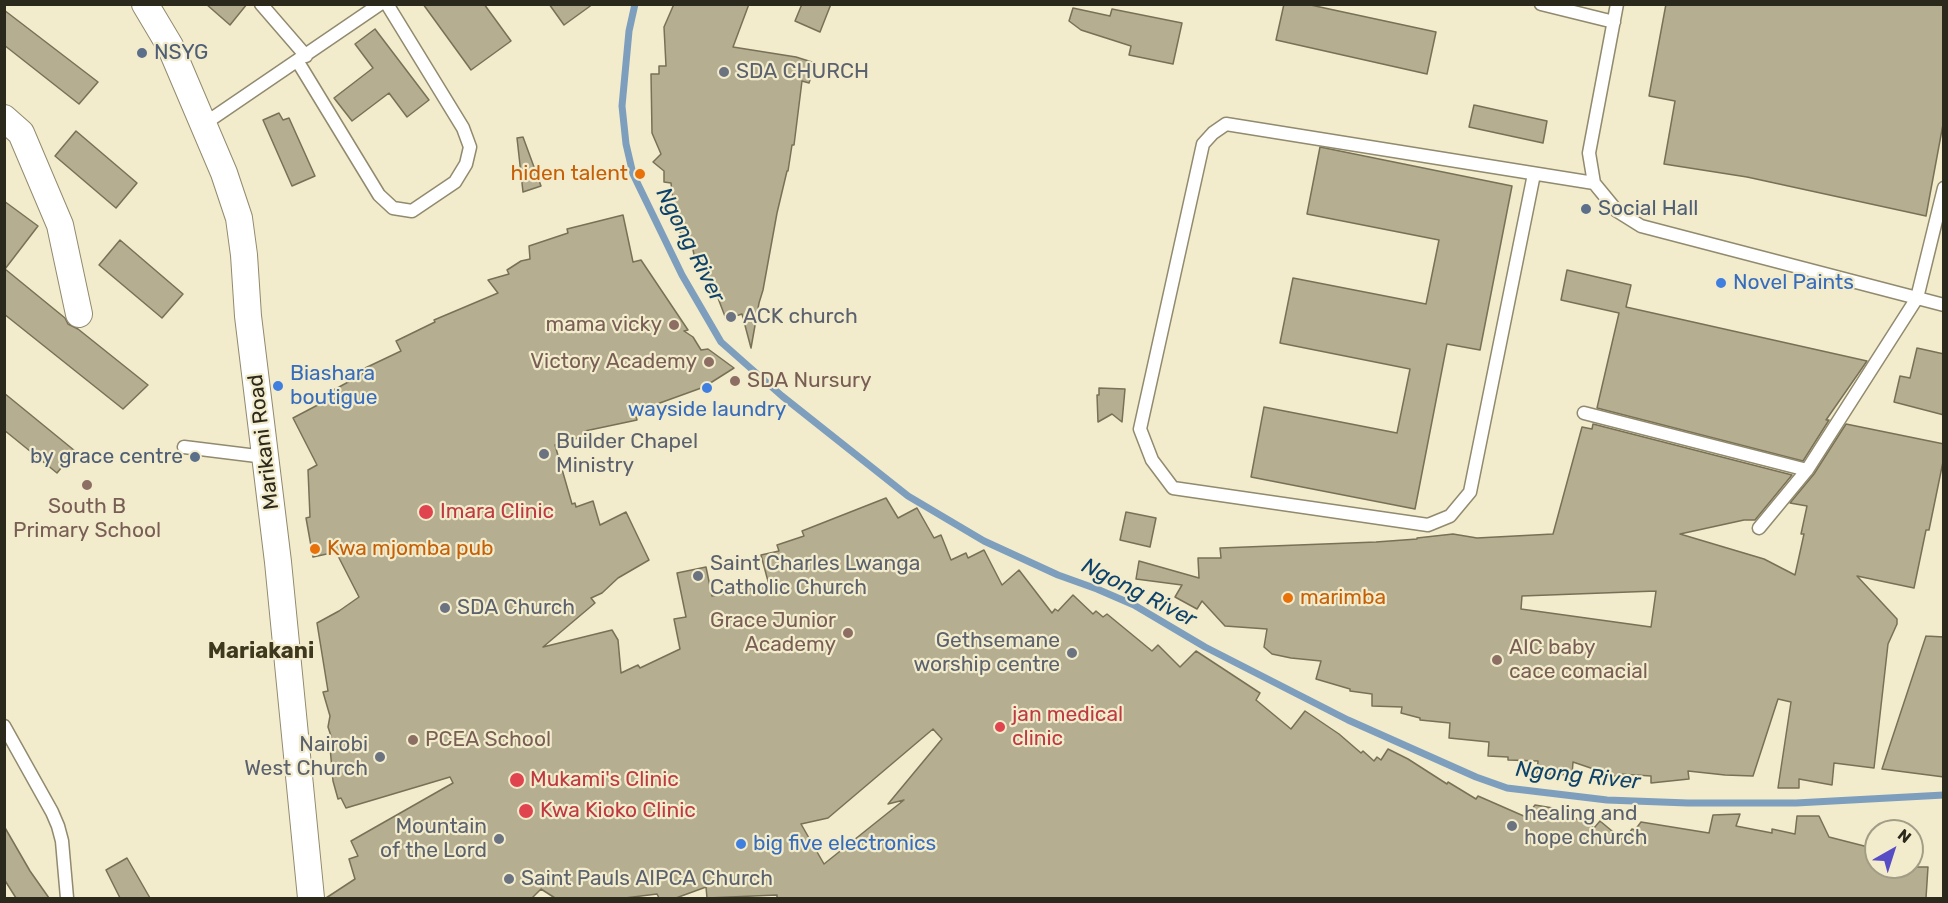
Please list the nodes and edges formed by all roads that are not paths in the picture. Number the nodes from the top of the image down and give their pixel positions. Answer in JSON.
{"nodes":[{"id":1,"x":145,"y":4,"type":"edge"},
{"id":2,"x":261,"y":4,"type":"edge"},
{"id":3,"x":380,"y":4,"type":"edge"},
{"id":4,"x":387,"y":4,"type":"edge"},
{"id":5,"x":1541,"y":4,"type":"edge"},
{"id":6,"x":1617,"y":4,"type":"edge"},
{"id":7,"x":1614,"y":22,"type":"junction"},
{"id":8,"x":302,"y":59,"type":"junction"},
{"id":9,"x":4,"y":118,"type":"edge"},
{"id":10,"x":204,"y":124,"type":"junction"},
{"id":11,"x":1534,"y":174,"type":"junction"},
{"id":12,"x":1594,"y":183,"type":"junction"},
{"id":13,"x":1944,"y":188,"type":"edge"},
{"id":14,"x":1917,"y":298,"type":"junction"},
{"id":15,"x":1944,"y":305,"type":"edge"},
{"id":16,"x":79,"y":314,"type":"dead end"},
{"id":17,"x":1584,"y":413,"type":"dead end"},
{"id":18,"x":184,"y":447,"type":"dead end"},
{"id":19,"x":265,"y":457,"type":"junction"},
{"id":20,"x":1806,"y":470,"type":"junction"},
{"id":21,"x":1759,"y":528,"type":"dead end"},
{"id":22,"x":4,"y":726,"type":"edge"},
{"id":23,"x":67,"y":898,"type":"edge"},
{"id":24,"x":310,"y":898,"type":"edge"}],
"edges":[{"from":1,"to":10,"type":"street","name":"Marikani Road"},
{"from":2,"to":8,"type":"lane"},
{"from":3,"to":8,"type":"lane"},
{"from":4,"to":8,"type":"lane"},
{"from":5,"to":7,"type":"lane"},
{"from":6,"to":7,"type":"lane"},
{"from":7,"to":12,"type":"lane"},
{"from":8,"to":10,"type":"lane"},
{"from":9,"to":16,"type":"street"},
{"from":10,"to":19,"type":"street","name":"Marikani Road"},
{"from":11,"to":11,"type":"lane"},
{"from":11,"to":12,"type":"lane"},
{"from":12,"to":14,"type":"lane"},
{"from":13,"to":14,"type":"lane"},
{"from":14,"to":15,"type":"lane"},
{"from":14,"to":20,"type":"lane"},
{"from":17,"to":20,"type":"lane"},
{"from":18,"to":19,"type":"lane"},
{"from":19,"to":24,"type":"street","name":"Marikani Road"},
{"from":20,"to":21,"type":"lane"},
{"from":22,"to":23,"type":"lane"}]}
